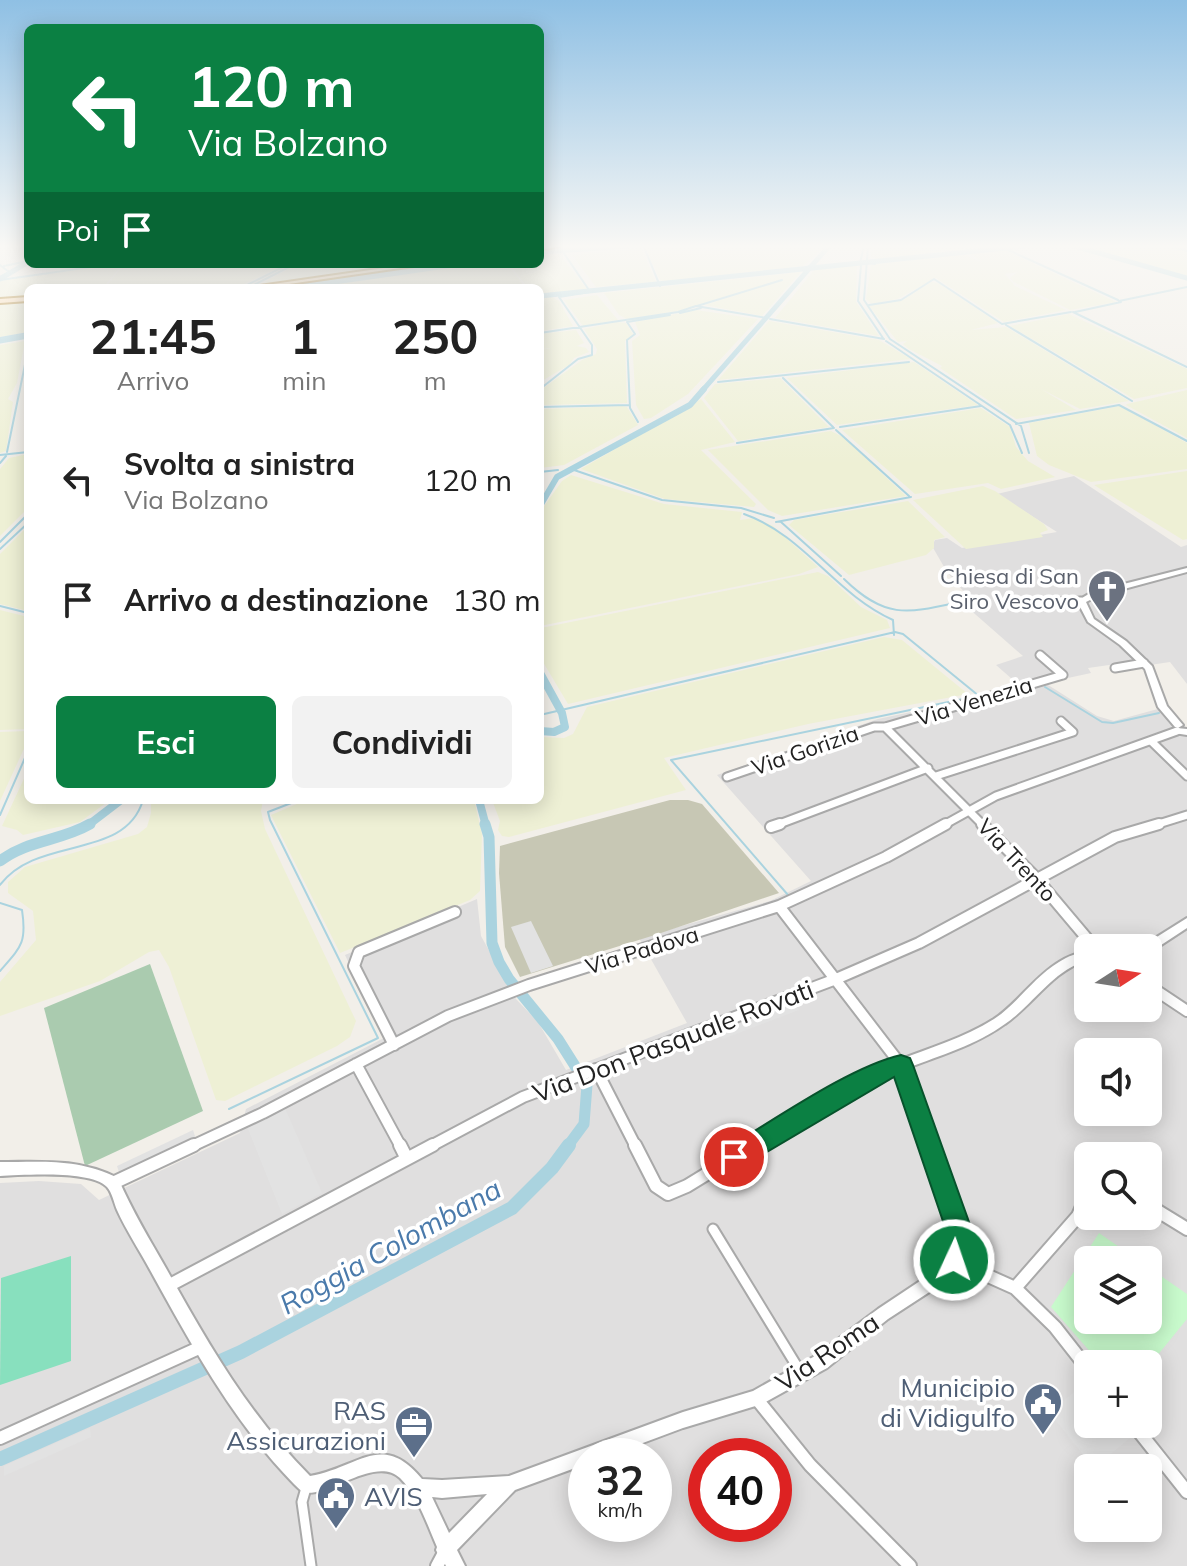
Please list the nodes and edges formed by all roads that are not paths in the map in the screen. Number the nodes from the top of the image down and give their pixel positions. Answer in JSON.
{"nodes":[{"id":1,"x":1187,"y":570,"type":"edge"},
{"id":2,"x":1081,"y":601,"type":"junction"},
{"id":3,"x":1026,"y":603,"type":"dead end"},
{"id":4,"x":1040,"y":655,"type":"dead end"},
{"id":5,"x":1144,"y":663,"type":"junction"},
{"id":6,"x":1115,"y":668,"type":"dead end"},
{"id":7,"x":1061,"y":721,"type":"dead end"},
{"id":8,"x":885,"y":727,"type":"junction"},
{"id":9,"x":1184,"y":730,"type":"edge"},
{"id":10,"x":1151,"y":741,"type":"junction"},
{"id":11,"x":928,"y":768,"type":"junction"},
{"id":12,"x":936,"y":776,"type":"junction"},
{"id":13,"x":1187,"y":776,"type":"edge"},
{"id":14,"x":727,"y":777,"type":"dead end"},
{"id":15,"x":970,"y":809,"type":"junction"},
{"id":16,"x":1187,"y":815,"type":"edge"},
{"id":17,"x":771,"y":827,"type":"dead end"},
{"id":18,"x":1036,"y":878,"type":"junction"},
{"id":19,"x":779,"y":906,"type":"junction"},
{"id":20,"x":455,"y":912,"type":"dead end"},
{"id":21,"x":1187,"y":922,"type":"edge"},
{"id":22,"x":1083,"y":934,"type":"edge"},
{"id":23,"x":1162,"y":940,"type":"edge"},
{"id":24,"x":1074,"y":958,"type":"edge"},
{"id":25,"x":836,"y":979,"type":"junction"},
{"id":26,"x":1162,"y":995,"type":"edge"},
{"id":27,"x":1187,"y":1011,"type":"edge"},
{"id":28,"x":394,"y":1045,"type":"junction"},
{"id":29,"x":356,"y":1064,"type":"junction"},
{"id":30,"x":901,"y":1065,"type":"junction"},
{"id":31,"x":592,"y":1071,"type":"junction"},
{"id":32,"x":406,"y":1157,"type":"junction"},
{"id":33,"x":0,"y":1169,"type":"edge"},
{"id":34,"x":113,"y":1183,"type":"junction"},
{"id":35,"x":1162,"y":1214,"type":"edge"},
{"id":36,"x":1074,"y":1221,"type":"edge"},
{"id":37,"x":1185,"y":1228,"type":"edge"},
{"id":38,"x":713,"y":1229,"type":"dead end"},
{"id":39,"x":958,"y":1258,"type":"junction"},
{"id":40,"x":977,"y":1271,"type":"joint"},
{"id":41,"x":168,"y":1286,"type":"junction"},
{"id":42,"x":1015,"y":1288,"type":"junction"},
{"id":43,"x":203,"y":1350,"type":"junction"},
{"id":44,"x":1074,"y":1351,"type":"edge"},
{"id":45,"x":801,"y":1374,"type":"junction"},
{"id":46,"x":756,"y":1398,"type":"junction"},
{"id":47,"x":0,"y":1438,"type":"edge"},
{"id":48,"x":1144,"y":1438,"type":"edge"},
{"id":49,"x":509,"y":1484,"type":"junction"},
{"id":50,"x":307,"y":1485,"type":"junction"},
{"id":51,"x":420,"y":1487,"type":"junction"},
{"id":52,"x":1187,"y":1492,"type":"edge"},
{"id":53,"x":446,"y":1561,"type":"edge"},
{"id":54,"x":311,"y":1566,"type":"edge"},
{"id":55,"x":910,"y":1566,"type":"edge"}],
"edges":[{"from":1,"to":2,"type":"street"},
{"from":2,"to":3,"type":"street"},
{"from":2,"to":5,"type":"street"},
{"from":4,"to":8,"type":"street","name":"Via Venezia"},
{"from":5,"to":6,"type":"street"},
{"from":5,"to":9,"type":"street"},
{"from":7,"to":12,"type":"street"},
{"from":8,"to":11,"type":"street","name":"Via Trento"},
{"from":8,"to":14,"type":"street","name":"Via Gorizia"},
{"from":9,"to":10,"type":"street","name":"Via Padova"},
{"from":10,"to":13,"type":"street"},
{"from":10,"to":15,"type":"street","name":"Via Padova"},
{"from":11,"to":12,"type":"street","name":"Via Trento"},
{"from":11,"to":17,"type":"street"},
{"from":12,"to":15,"type":"street","name":"Via Trento"},
{"from":15,"to":18,"type":"street","name":"Via Trento"},
{"from":15,"to":19,"type":"street","name":"Via Padova"},
{"from":16,"to":18,"type":"street","name":"Via Don Pasquale Rovati"},
{"from":18,"to":22,"type":"street","name":"Via Trento"},
{"from":18,"to":25,"type":"street","name":"Via Don Pasquale Rovati"},
{"from":19,"to":25,"type":"street"},
{"from":19,"to":28,"type":"street","name":"Via Padova"},
{"from":20,"to":28,"type":"street"},
{"from":21,"to":23,"type":"street"},
{"from":24,"to":30,"type":"street"},
{"from":25,"to":30,"type":"street"},
{"from":25,"to":31,"type":"street","name":"Via Don Pasquale Rovati"},
{"from":26,"to":27,"type":"street"},
{"from":28,"to":29,"type":"street","name":"Via Padova"},
{"from":29,"to":32,"type":"street"},
{"from":29,"to":34,"type":"street","name":"Via Padova"},
{"from":30,"to":31,"type":"street"},
{"from":30,"to":39,"type":"street"},
{"from":31,"to":32,"type":"street","name":"Via Don Pasquale Rovati"},
{"from":32,"to":41,"type":"street","name":"Via Don Pasquale Rovati"},
{"from":33,"to":34,"type":"street"},
{"from":34,"to":41,"type":"street"},
{"from":35,"to":37,"type":"street"},
{"from":36,"to":42,"type":"street"},
{"from":38,"to":45,"type":"street"},
{"from":39,"to":40,"type":"street"},
{"from":39,"to":45,"type":"street","name":"Via Roma"},
{"from":40,"to":42,"type":"street"},
{"from":41,"to":43,"type":"street"},
{"from":42,"to":44,"type":"street"},
{"from":43,"to":47,"type":"street"},
{"from":43,"to":50,"type":"street"},
{"from":45,"to":46,"type":"street","name":"Via Roma"},
{"from":46,"to":49,"type":"street","name":"Via Roma"},
{"from":46,"to":55,"type":"street"},
{"from":48,"to":52,"type":"street"},
{"from":49,"to":51,"type":"street","name":"Via Roma"},
{"from":49,"to":53,"type":"street","name":"Via Roma"},
{"from":50,"to":51,"type":"street"},
{"from":50,"to":54,"type":"street"},
{"from":51,"to":53,"type":"street","name":"Via Roma"}]}
